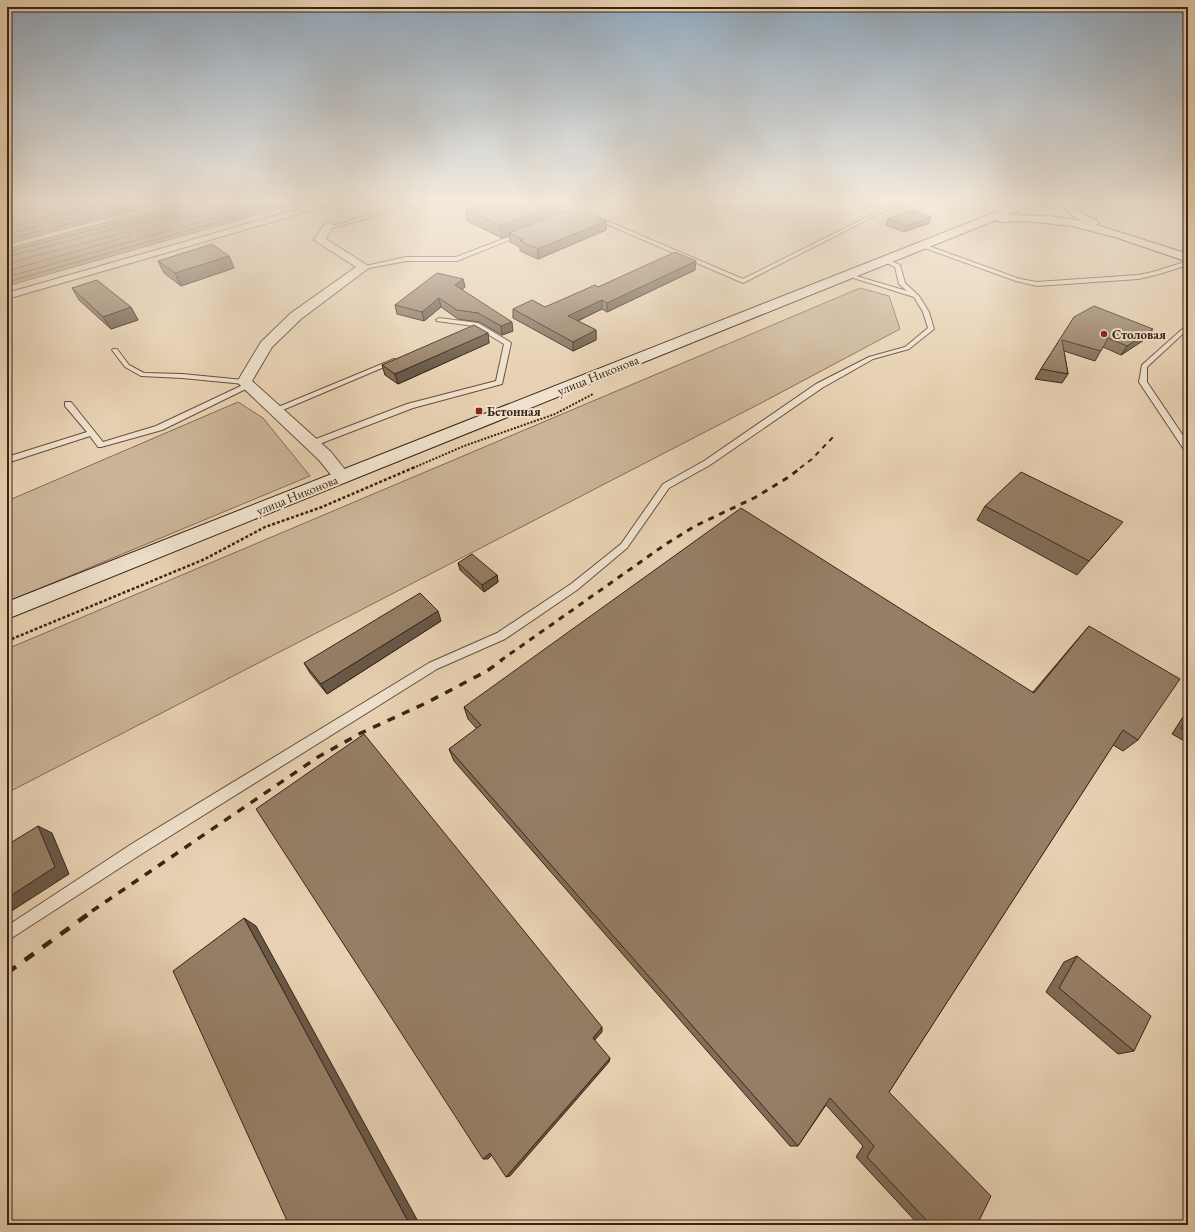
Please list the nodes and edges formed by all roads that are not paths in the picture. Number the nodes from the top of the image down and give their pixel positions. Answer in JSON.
{"nodes":[{"id":1,"x":136,"y":258,"type":"edge"},
{"id":2,"x":350,"y":258,"type":"edge"},
{"id":3,"x":458,"y":258,"type":"edge"},
{"id":4,"x":690,"y":258,"type":"edge"},
{"id":5,"x":788,"y":258,"type":"edge"},
{"id":6,"x":888,"y":258,"type":"edge"},
{"id":7,"x":957,"y":258,"type":"edge"},
{"id":8,"x":884,"y":260,"type":"junction"},
{"id":9,"x":1188,"y":263,"type":"edge"},
{"id":10,"x":364,"y":267,"type":"junction"},
{"id":11,"x":847,"y":275,"type":"junction"},
{"id":12,"x":7,"y":296,"type":"edge"},
{"id":13,"x":916,"y":296,"type":"junction"},
{"id":14,"x":439,"y":320,"type":"dead end"},
{"id":15,"x":1188,"y":326,"type":"edge"},
{"id":16,"x":115,"y":350,"type":"dead end"},
{"id":17,"x":405,"y":357,"type":"edge"},
{"id":18,"x":246,"y":384,"type":"junction"},
{"id":19,"x":68,"y":404,"type":"dead end"},
{"id":20,"x":275,"y":410,"type":"junction"},
{"id":21,"x":92,"y":433,"type":"junction"},
{"id":22,"x":311,"y":444,"type":"junction"},
{"id":23,"x":1188,"y":449,"type":"edge"},
{"id":24,"x":7,"y":460,"type":"edge"},
{"id":25,"x":342,"y":477,"type":"junction"},
{"id":26,"x":7,"y":611,"type":"edge"},
{"id":27,"x":7,"y":934,"type":"edge"}],
"edges":[{"from":1,"to":12,"type":"street"},
{"from":2,"to":10,"type":"street"},
{"from":3,"to":10,"type":"lane"},
{"from":4,"to":5,"type":"lane"},
{"from":6,"to":8,"type":"main road","name":"улица Никонова"},
{"from":7,"to":9,"type":"lane"},
{"from":8,"to":11,"type":"main road","name":"улица Никонова"},
{"from":8,"to":13,"type":"lane"},
{"from":10,"to":18,"type":"street"},
{"from":11,"to":13,"type":"lane"},
{"from":11,"to":25,"type":"main road","name":"улица Никонова"},
{"from":13,"to":27,"type":"lane"},
{"from":14,"to":22,"type":"lane"},
{"from":15,"to":23,"type":"lane"},
{"from":16,"to":18,"type":"lane"},
{"from":17,"to":20,"type":"lane"},
{"from":18,"to":20,"type":"street"},
{"from":18,"to":21,"type":"lane"},
{"from":19,"to":21,"type":"lane"},
{"from":20,"to":22,"type":"street"},
{"from":21,"to":24,"type":"lane"},
{"from":22,"to":25,"type":"street"},
{"from":25,"to":26,"type":"main road","name":"улица Никонова"}]}
